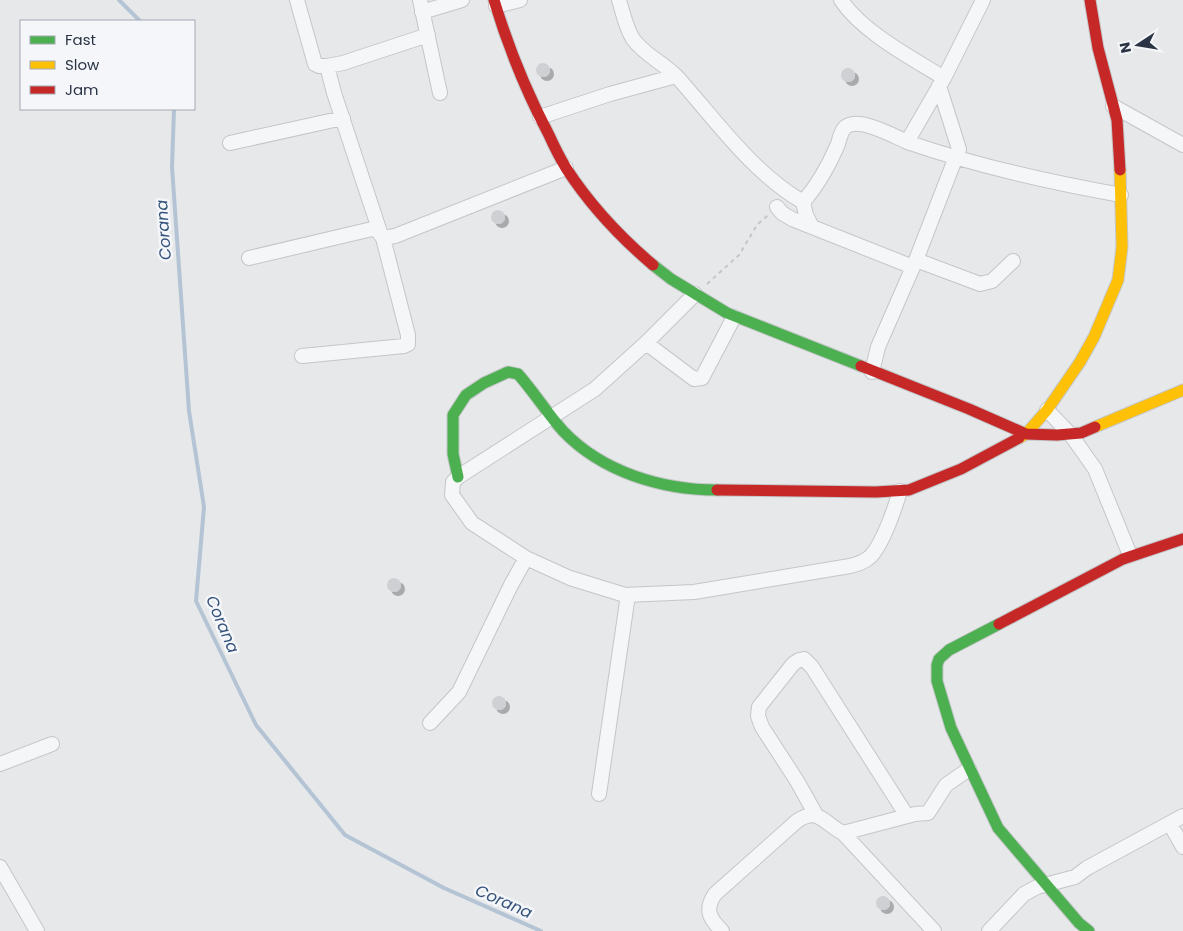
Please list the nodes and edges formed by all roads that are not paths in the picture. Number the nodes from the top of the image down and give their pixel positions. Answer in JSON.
{"nodes":[{"id":1,"x":297,"y":0,"type":"edge"},
{"id":2,"x":462,"y":0,"type":"edge"},
{"id":3,"x":520,"y":0,"type":"edge"},
{"id":4,"x":619,"y":0,"type":"edge"},
{"id":5,"x":841,"y":0,"type":"edge"},
{"id":6,"x":983,"y":0,"type":"edge"},
{"id":7,"x":1090,"y":0,"type":"edge"},
{"id":8,"x":495,"y":3,"type":"edge"},
{"id":9,"x":421,"y":6,"type":"edge"},
{"id":10,"x":428,"y":36,"type":"junction"},
{"id":11,"x":327,"y":66,"type":"junction"},
{"id":12,"x":676,"y":76,"type":"junction"},
{"id":13,"x":942,"y":82,"type":"junction"},
{"id":14,"x":440,"y":93,"type":"dead end"},
{"id":15,"x":1113,"y":106,"type":"junction"},
{"id":16,"x":540,"y":117,"type":"junction"},
{"id":17,"x":343,"y":118,"type":"junction"},
{"id":18,"x":907,"y":142,"type":"junction"},
{"id":19,"x":230,"y":143,"type":"dead end"},
{"id":20,"x":1183,"y":145,"type":"edge"},
{"id":21,"x":956,"y":158,"type":"junction"},
{"id":22,"x":566,"y":168,"type":"junction"},
{"id":23,"x":1121,"y":195,"type":"junction"},
{"id":24,"x":803,"y":202,"type":"junction"},
{"id":25,"x":777,"y":207,"type":"road end"},
{"id":26,"x":812,"y":227,"type":"junction"},
{"id":27,"x":381,"y":235,"type":"junction"},
{"id":28,"x":249,"y":258,"type":"dead end"},
{"id":29,"x":1012,"y":261,"type":"dead end"},
{"id":30,"x":915,"y":264,"type":"junction"},
{"id":31,"x":695,"y":294,"type":"junction"},
{"id":32,"x":734,"y":317,"type":"junction"},
{"id":33,"x":646,"y":343,"type":"junction"},
{"id":34,"x":302,"y":356,"type":"dead end"},
{"id":35,"x":872,"y":372,"type":"junction"},
{"id":36,"x":1183,"y":390,"type":"edge"},
{"id":37,"x":1047,"y":410,"type":"junction"},
{"id":38,"x":551,"y":417,"type":"junction"},
{"id":39,"x":1026,"y":434,"type":"junction"},
{"id":40,"x":1071,"y":435,"type":"junction"},
{"id":41,"x":458,"y":477,"type":"junction"},
{"id":42,"x":900,"y":491,"type":"junction"},
{"id":43,"x":1183,"y":539,"type":"edge"},
{"id":44,"x":1130,"y":556,"type":"junction"},
{"id":45,"x":526,"y":558,"type":"junction"},
{"id":46,"x":628,"y":594,"type":"junction"},
{"id":47,"x":430,"y":723,"type":"dead end"},
{"id":48,"x":52,"y":744,"type":"dead end"},
{"id":49,"x":0,"y":764,"type":"edge"},
{"id":50,"x":969,"y":769,"type":"junction"},
{"id":51,"x":599,"y":794,"type":"dead end"},
{"id":52,"x":816,"y":815,"type":"junction"},
{"id":53,"x":907,"y":816,"type":"junction"},
{"id":54,"x":1183,"y":816,"type":"edge"},
{"id":55,"x":1170,"y":824,"type":"junction"},
{"id":56,"x":843,"y":833,"type":"junction"},
{"id":57,"x":1183,"y":847,"type":"edge"},
{"id":58,"x":0,"y":866,"type":"edge"},
{"id":59,"x":1046,"y":886,"type":"junction"},
{"id":60,"x":37,"y":931,"type":"edge"},
{"id":61,"x":722,"y":931,"type":"edge"},
{"id":62,"x":934,"y":931,"type":"edge"},
{"id":63,"x":989,"y":931,"type":"edge"},
{"id":64,"x":1089,"y":931,"type":"edge"}],
"edges":[{"from":1,"to":11,"type":"street"},
{"from":2,"to":9,"type":"street"},
{"from":3,"to":8,"type":"street"},
{"from":4,"to":12,"type":"street"},
{"from":5,"to":13,"type":"street"},
{"from":6,"to":13,"type":"street"},
{"from":7,"to":15,"type":"street"},
{"from":8,"to":16,"type":"street"},
{"from":9,"to":10,"type":"street"},
{"from":10,"to":11,"type":"street"},
{"from":10,"to":14,"type":"street"},
{"from":11,"to":17,"type":"street"},
{"from":12,"to":16,"type":"street"},
{"from":12,"to":24,"type":"street"},
{"from":13,"to":18,"type":"street"},
{"from":13,"to":21,"type":"street"},
{"from":15,"to":20,"type":"street"},
{"from":15,"to":23,"type":"street"},
{"from":16,"to":22,"type":"street"},
{"from":17,"to":19,"type":"street"},
{"from":17,"to":27,"type":"street"},
{"from":18,"to":21,"type":"street"},
{"from":18,"to":24,"type":"street"},
{"from":21,"to":23,"type":"street"},
{"from":21,"to":30,"type":"street"},
{"from":22,"to":27,"type":"street"},
{"from":22,"to":31,"type":"street"},
{"from":23,"to":37,"type":"street"},
{"from":24,"to":26,"type":"street"},
{"from":25,"to":26,"type":"street"},
{"from":26,"to":30,"type":"street"},
{"from":27,"to":28,"type":"street"},
{"from":27,"to":34,"type":"street"},
{"from":29,"to":30,"type":"street"},
{"from":30,"to":35,"type":"street"},
{"from":31,"to":32,"type":"street"},
{"from":31,"to":33,"type":"street"},
{"from":32,"to":33,"type":"street"},
{"from":32,"to":35,"type":"street"},
{"from":33,"to":38,"type":"street"},
{"from":35,"to":39,"type":"street"},
{"from":36,"to":40,"type":"street"},
{"from":37,"to":39,"type":"street"},
{"from":37,"to":40,"type":"street"},
{"from":38,"to":41,"type":"street"},
{"from":38,"to":41,"type":"street"},
{"from":38,"to":42,"type":"street"},
{"from":39,"to":40,"type":"street"},
{"from":39,"to":42,"type":"street"},
{"from":40,"to":44,"type":"street"},
{"from":41,"to":45,"type":"street"},
{"from":42,"to":46,"type":"street"},
{"from":43,"to":44,"type":"street"},
{"from":44,"to":50,"type":"street"},
{"from":45,"to":46,"type":"street"},
{"from":45,"to":47,"type":"street"},
{"from":46,"to":51,"type":"street"},
{"from":48,"to":49,"type":"street"},
{"from":50,"to":53,"type":"street"},
{"from":50,"to":59,"type":"street"},
{"from":52,"to":53,"type":"street"},
{"from":52,"to":56,"type":"street"},
{"from":52,"to":61,"type":"street"},
{"from":53,"to":56,"type":"street"},
{"from":54,"to":55,"type":"street"},
{"from":55,"to":57,"type":"street"},
{"from":55,"to":59,"type":"street"},
{"from":56,"to":62,"type":"street"},
{"from":58,"to":60,"type":"street"},
{"from":59,"to":63,"type":"street"},
{"from":59,"to":64,"type":"street"}]}
